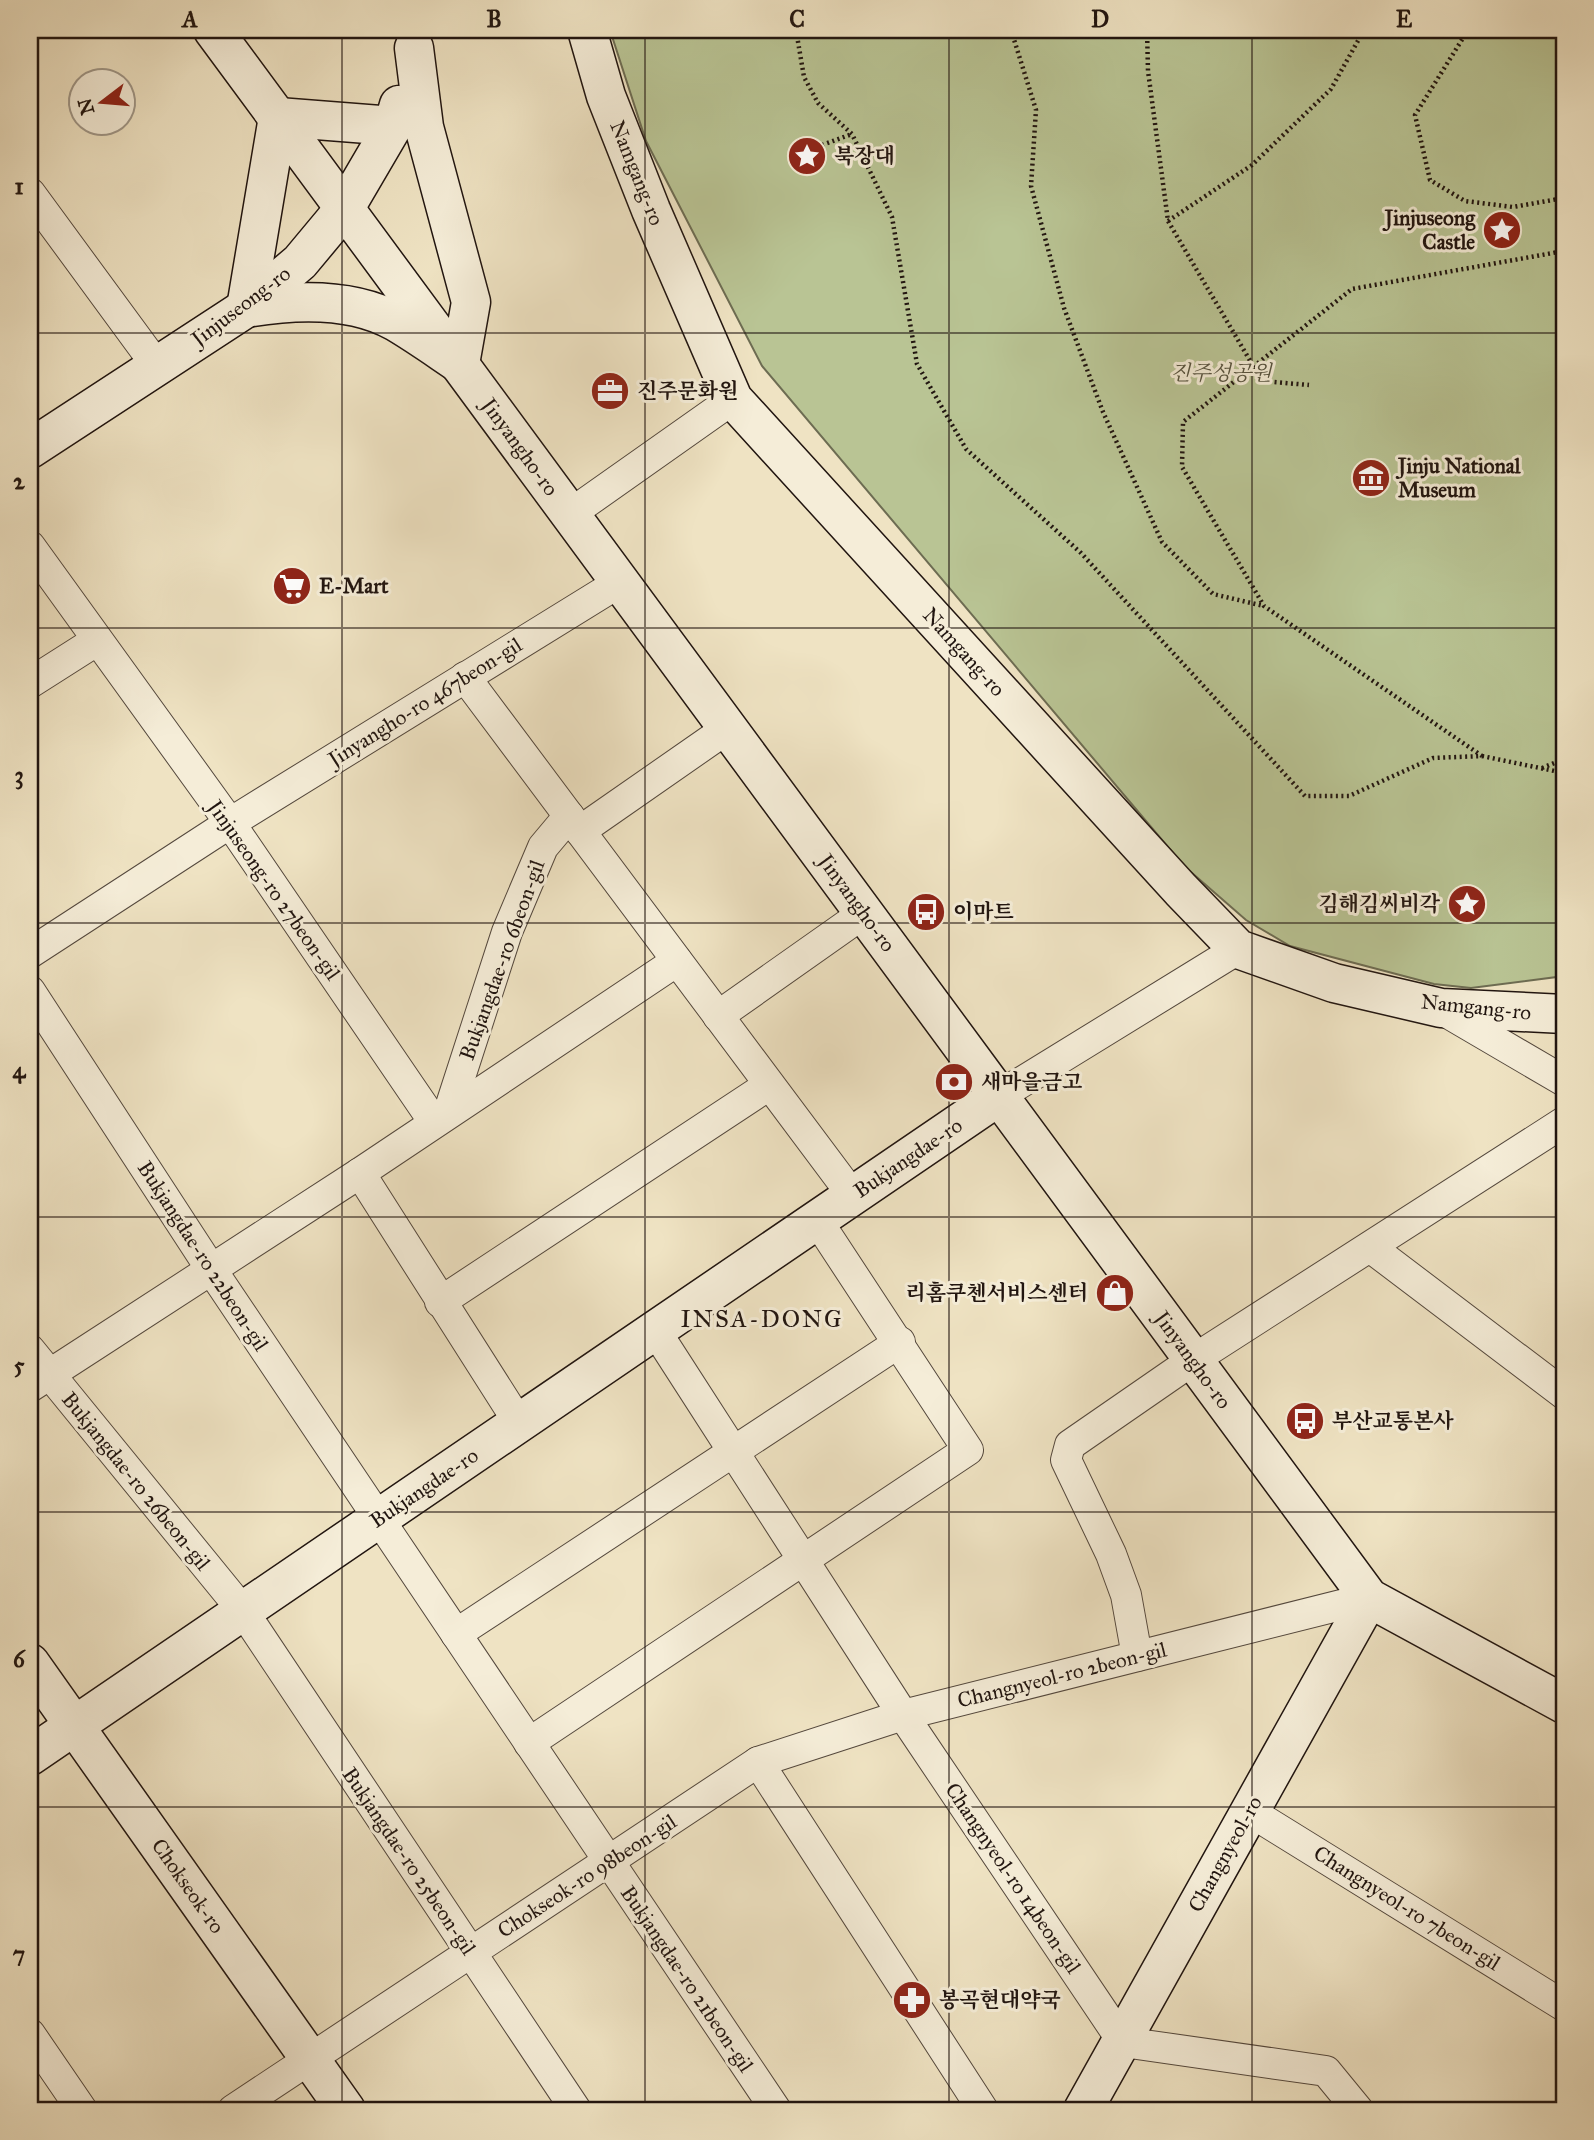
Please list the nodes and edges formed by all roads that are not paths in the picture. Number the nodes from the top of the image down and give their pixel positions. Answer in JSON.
{"nodes":[{"id":1,"x":213,"y":30,"type":"edge"},
{"id":2,"x":587,"y":30,"type":"edge"},
{"id":3,"x":415,"y":39,"type":"edge"},
{"id":4,"x":278,"y":117,"type":"junction"},
{"id":5,"x":393,"y":126,"type":"junction"},
{"id":6,"x":30,"y":193,"type":"edge"},
{"id":7,"x":345,"y":208,"type":"junction"},
{"id":8,"x":246,"y":308,"type":"junction"},
{"id":9,"x":460,"y":364,"type":"junction"},
{"id":10,"x":157,"y":366,"type":"junction"},
{"id":11,"x":733,"y":399,"type":"junction"},
{"id":12,"x":30,"y":449,"type":"edge"},
{"id":13,"x":570,"y":514,"type":"junction"},
{"id":14,"x":30,"y":546,"type":"edge"},
{"id":15,"x":620,"y":582,"type":"junction"},
{"id":16,"x":96,"y":641,"type":"junction"},
{"id":17,"x":465,"y":677,"type":"junction"},
{"id":18,"x":30,"y":683,"type":"edge"},
{"id":19,"x":728,"y":729,"type":"junction"},
{"id":20,"x":230,"y":823,"type":"junction"},
{"id":21,"x":575,"y":824,"type":"junction"},
{"id":22,"x":864,"y":914,"type":"junction"},
{"id":23,"x":1238,"y":948,"type":"junction"},
{"id":24,"x":30,"y":953,"type":"edge"},
{"id":25,"x":677,"y":961,"type":"junction"},
{"id":26,"x":30,"y":991,"type":"edge"},
{"id":27,"x":1441,"y":1008,"type":"junction"},
{"id":28,"x":1564,"y":1014,"type":"edge"},
{"id":29,"x":718,"y":1016,"type":"junction"},
{"id":30,"x":1564,"y":1081,"type":"edge"},
{"id":31,"x":769,"y":1085,"type":"junction"},
{"id":32,"x":999,"y":1096,"type":"junction"},
{"id":33,"x":441,"y":1116,"type":"junction"},
{"id":34,"x":1564,"y":1122,"type":"edge"},
{"id":35,"x":360,"y":1173,"type":"junction"},
{"id":36,"x":853,"y":1196,"type":"junction"},
{"id":37,"x":817,"y":1220,"type":"junction"},
{"id":38,"x":1370,"y":1247,"type":"junction"},
{"id":39,"x":211,"y":1269,"type":"junction"},
{"id":40,"x":440,"y":1302,"type":"junction"},
{"id":41,"x":655,"y":1330,"type":"junction"},
{"id":42,"x":900,"y":1342,"type":"junction"},
{"id":43,"x":30,"y":1350,"type":"edge"},
{"id":44,"x":1193,"y":1360,"type":"junction"},
{"id":45,"x":39,"y":1381,"type":"edge"},
{"id":46,"x":1559,"y":1390,"type":"edge"},
{"id":47,"x":519,"y":1423,"type":"junction"},
{"id":48,"x":733,"y":1450,"type":"junction"},
{"id":49,"x":378,"y":1519,"type":"junction"},
{"id":50,"x":803,"y":1560,"type":"junction"},
{"id":51,"x":1369,"y":1598,"type":"junction"},
{"id":52,"x":243,"y":1611,"type":"junction"},
{"id":53,"x":456,"y":1634,"type":"junction"},
{"id":54,"x":1137,"y":1656,"type":"junction"},
{"id":55,"x":30,"y":1662,"type":"edge"},
{"id":56,"x":1564,"y":1704,"type":"edge"},
{"id":57,"x":903,"y":1715,"type":"junction"},
{"id":58,"x":74,"y":1726,"type":"junction"},
{"id":59,"x":529,"y":1743,"type":"junction"},
{"id":60,"x":30,"y":1756,"type":"edge"},
{"id":61,"x":758,"y":1762,"type":"junction"},
{"id":62,"x":1249,"y":1811,"type":"junction"},
{"id":63,"x":608,"y":1862,"type":"junction"},
{"id":64,"x":471,"y":1952,"type":"junction"},
{"id":65,"x":1564,"y":2006,"type":"edge"},
{"id":66,"x":30,"y":2034,"type":"edge"},
{"id":67,"x":1123,"y":2042,"type":"junction"},
{"id":68,"x":309,"y":2059,"type":"junction"},
{"id":69,"x":82,"y":2110,"type":"edge"},
{"id":70,"x":233,"y":2110,"type":"edge"},
{"id":71,"x":346,"y":2110,"type":"edge"},
{"id":72,"x":576,"y":2110,"type":"edge"},
{"id":73,"x":776,"y":2110,"type":"edge"},
{"id":74,"x":983,"y":2110,"type":"edge"},
{"id":75,"x":1083,"y":2110,"type":"edge"},
{"id":76,"x":1359,"y":2110,"type":"edge"}],
"edges":[{"from":1,"to":4,"type":"street","name":"Jinyangho-ro"},
{"from":2,"to":11,"type":"street","name":"Namgang-ro"},
{"from":3,"to":5,"type":"street","name":"Jinjuseong-ro"},
{"from":3,"to":9,"type":"street"},
{"from":4,"to":5,"type":"street"},
{"from":4,"to":7,"type":"street","name":"Jinyangho-ro"},
{"from":4,"to":8,"type":"street"},
{"from":5,"to":7,"type":"street","name":"Jinjuseong-ro"},
{"from":6,"to":10,"type":"street"},
{"from":7,"to":8,"type":"street","name":"Jinjuseong-ro"},
{"from":7,"to":9,"type":"street","name":"Jinyangho-ro"},
{"from":8,"to":9,"type":"street"},
{"from":8,"to":10,"type":"street","name":"Jinjuseong-ro"},
{"from":9,"to":13,"type":"street","name":"Jinyangho-ro"},
{"from":10,"to":12,"type":"street","name":"Jinjuseong-ro"},
{"from":11,"to":13,"type":"street"},
{"from":11,"to":23,"type":"street","name":"Namgang-ro"},
{"from":13,"to":15,"type":"street","name":"Jinyangho-ro"},
{"from":14,"to":16,"type":"street","name":"Jinjuseong-ro 27beon-gil"},
{"from":15,"to":17,"type":"street","name":"Jinyangho-ro 467beon-gil"},
{"from":15,"to":19,"type":"street","name":"Jinyangho-ro"},
{"from":16,"to":18,"type":"street"},
{"from":16,"to":20,"type":"street","name":"Jinjuseong-ro 27beon-gil"},
{"from":17,"to":20,"type":"street","name":"Jinyangho-ro 467beon-gil"},
{"from":17,"to":21,"type":"street"},
{"from":19,"to":21,"type":"street","name":"Bukjangdae-ro 6beon-gil"},
{"from":19,"to":22,"type":"street","name":"Jinyangho-ro"},
{"from":20,"to":24,"type":"street","name":"Jinyangho-ro 467beon-gil"},
{"from":20,"to":33,"type":"street","name":"Jinjuseong-ro 27beon-gil"},
{"from":21,"to":25,"type":"street"},
{"from":21,"to":33,"type":"street","name":"Bukjangdae-ro 6beon-gil"},
{"from":22,"to":29,"type":"street"},
{"from":22,"to":32,"type":"street","name":"Jinyangho-ro"},
{"from":23,"to":27,"type":"street","name":"Namgang-ro"},
{"from":23,"to":32,"type":"street"},
{"from":25,"to":29,"type":"street"},
{"from":25,"to":33,"type":"street"},
{"from":26,"to":39,"type":"street","name":"Bukjangdae-ro 22beon-gil"},
{"from":27,"to":28,"type":"street","name":"Namgang-ro"},
{"from":27,"to":30,"type":"street"},
{"from":29,"to":31,"type":"street"},
{"from":31,"to":36,"type":"street"},
{"from":31,"to":40,"type":"street"},
{"from":32,"to":36,"type":"street","name":"Bukjangdae-ro"},
{"from":32,"to":44,"type":"street","name":"Jinyangho-ro"},
{"from":33,"to":35,"type":"street"},
{"from":34,"to":38,"type":"street"},
{"from":35,"to":39,"type":"street"},
{"from":35,"to":40,"type":"street"},
{"from":36,"to":37,"type":"street","name":"Bukjangdae-ro"},
{"from":37,"to":41,"type":"street","name":"Bukjangdae-ro"},
{"from":37,"to":42,"type":"street"},
{"from":38,"to":44,"type":"street"},
{"from":38,"to":46,"type":"street"},
{"from":39,"to":45,"type":"street"},
{"from":39,"to":49,"type":"street","name":"Bukjangdae-ro 22beon-gil"},
{"from":40,"to":47,"type":"street"},
{"from":41,"to":47,"type":"street","name":"Bukjangdae-ro"},
{"from":41,"to":48,"type":"street","name":"Changnyeol-ro 14beon-gil"},
{"from":42,"to":48,"type":"street"},
{"from":42,"to":50,"type":"street"},
{"from":43,"to":45,"type":"street","name":"Bukjangdae-ro 26beon-gil"},
{"from":44,"to":51,"type":"street","name":"Jinyangho-ro"},
{"from":44,"to":54,"type":"street"},
{"from":45,"to":52,"type":"street","name":"Bukjangdae-ro 26beon-gil"},
{"from":47,"to":49,"type":"street","name":"Bukjangdae-ro"},
{"from":48,"to":50,"type":"street","name":"Changnyeol-ro 14beon-gil"},
{"from":48,"to":53,"type":"street"},
{"from":49,"to":52,"type":"street","name":"Bukjangdae-ro"},
{"from":49,"to":53,"type":"street","name":"Bukjangdae-ro 21beon-gil"},
{"from":50,"to":57,"type":"street","name":"Changnyeol-ro 14beon-gil"},
{"from":50,"to":59,"type":"street"},
{"from":51,"to":54,"type":"street","name":"Changnyeol-ro 2beon-gil"},
{"from":51,"to":56,"type":"street","name":"Jinyangho-ro"},
{"from":51,"to":62,"type":"street","name":"Changnyeol-ro"},
{"from":52,"to":58,"type":"street","name":"Bukjangdae-ro"},
{"from":52,"to":64,"type":"street","name":"Bukjangdae-ro 25beon-gil"},
{"from":53,"to":59,"type":"street","name":"Bukjangdae-ro 21beon-gil"},
{"from":54,"to":57,"type":"street","name":"Changnyeol-ro 2beon-gil"},
{"from":55,"to":58,"type":"street","name":"Chokseok-ro"},
{"from":57,"to":61,"type":"street","name":"Changnyeol-ro 2beon-gil"},
{"from":57,"to":67,"type":"street","name":"Changnyeol-ro 14beon-gil"},
{"from":58,"to":60,"type":"street","name":"Bukjangdae-ro"},
{"from":58,"to":68,"type":"street","name":"Chokseok-ro"},
{"from":59,"to":63,"type":"street","name":"Bukjangdae-ro 21beon-gil"},
{"from":61,"to":63,"type":"street","name":"Chokseok-ro 98beon-gil"},
{"from":61,"to":74,"type":"street"},
{"from":62,"to":65,"type":"street","name":"Changnyeol-ro 7beon-gil"},
{"from":62,"to":67,"type":"street","name":"Changnyeol-ro"},
{"from":63,"to":64,"type":"street","name":"Chokseok-ro 98beon-gil"},
{"from":63,"to":73,"type":"street","name":"Bukjangdae-ro 21beon-gil"},
{"from":64,"to":68,"type":"street","name":"Chokseok-ro 98beon-gil"},
{"from":64,"to":72,"type":"street","name":"Bukjangdae-ro 25beon-gil"},
{"from":66,"to":69,"type":"street"},
{"from":67,"to":75,"type":"street","name":"Changnyeol-ro"},
{"from":67,"to":76,"type":"street"},
{"from":68,"to":70,"type":"street","name":"Chokseok-ro 98beon-gil"},
{"from":68,"to":71,"type":"street","name":"Chokseok-ro"}]}
